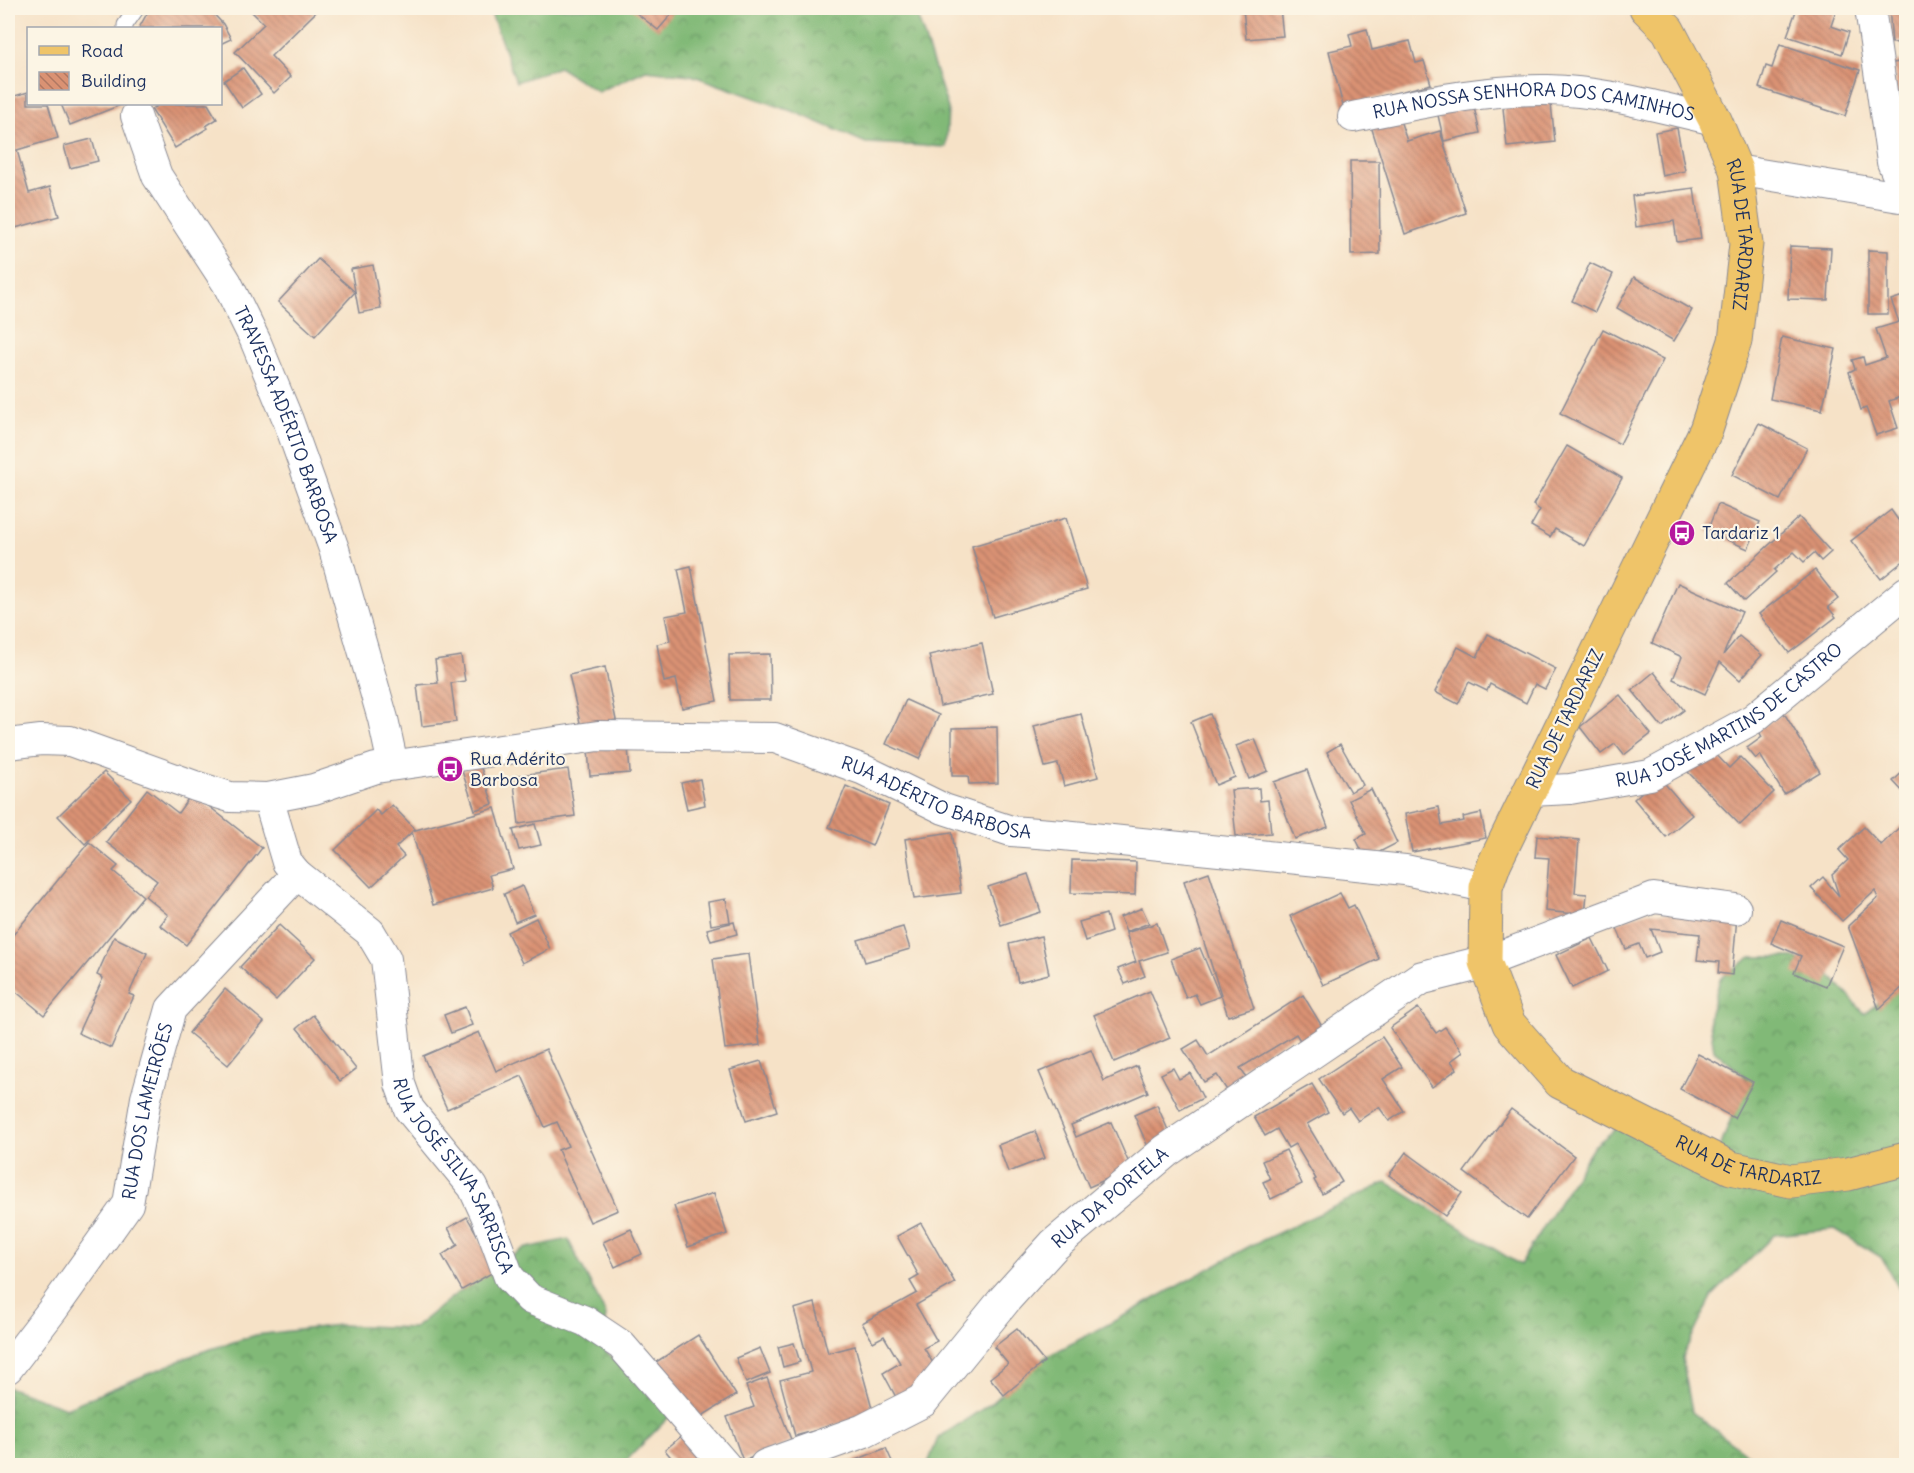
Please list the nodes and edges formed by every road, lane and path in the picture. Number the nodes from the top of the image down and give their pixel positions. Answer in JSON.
{"nodes":[{"id":1,"x":137,"y":8,"type":"edge"},
{"id":2,"x":1646,"y":8,"type":"edge"},
{"id":3,"x":1870,"y":8,"type":"edge"},
{"id":4,"x":125,"y":27,"type":"edge"},
{"id":5,"x":135,"y":110,"type":"edge"},
{"id":6,"x":1353,"y":117,"type":"dead end"},
{"id":7,"x":1715,"y":120,"type":"junction"},
{"id":8,"x":1736,"y":170,"type":"junction"},
{"id":9,"x":1906,"y":197,"type":"edge"},
{"id":10,"x":1906,"y":592,"type":"edge"},
{"id":11,"x":8,"y":744,"type":"edge"},
{"id":12,"x":393,"y":765,"type":"junction"},
{"id":13,"x":1531,"y":790,"type":"junction"},
{"id":14,"x":268,"y":798,"type":"junction"},
{"id":15,"x":297,"y":874,"type":"junction"},
{"id":16,"x":1486,"y":887,"type":"junction"},
{"id":17,"x":1736,"y":909,"type":"dead end"},
{"id":18,"x":1485,"y":962,"type":"junction"},
{"id":19,"x":1906,"y":1159,"type":"edge"},
{"id":20,"x":8,"y":1368,"type":"edge"},
{"id":21,"x":726,"y":1466,"type":"edge"},
{"id":22,"x":766,"y":1466,"type":"edge"}],
"edges":[{"from":1,"to":4,"type":"lane"},
{"from":2,"to":7,"type":"main road","name":"RUA DE TARDARIZ"},
{"from":3,"to":9,"type":"street"},
{"from":5,"to":12,"type":"street","name":"TRAVESSA ADÉRITO BARBOSA"},
{"from":6,"to":7,"type":"street","name":"RUA NOSSA SENHORA DOS CAMINHOS"},
{"from":7,"to":8,"type":"main road","name":"RUA DE TARDARIZ"},
{"from":8,"to":9,"type":"street"},
{"from":8,"to":13,"type":"main road","name":"RUA DE TARDARIZ"},
{"from":10,"to":13,"type":"street","name":"RUA JOSÉ MARTINS DE CASTRO"},
{"from":11,"to":14,"type":"street","name":"RUA ADÉRITO BARBOSA"},
{"from":12,"to":14,"type":"street","name":"RUA ADÉRITO BARBOSA"},
{"from":12,"to":16,"type":"street","name":"RUA ADÉRITO BARBOSA"},
{"from":13,"to":16,"type":"main road","name":"RUA DE TARDARIZ"},
{"from":14,"to":15,"type":"street"},
{"from":15,"to":20,"type":"street","name":"RUA DOS LAMEIRÕES"},
{"from":15,"to":21,"type":"street","name":"RUA JOSÉ SILVA SARRISCA"},
{"from":16,"to":18,"type":"main road","name":"RUA DE TARDARIZ"},
{"from":17,"to":18,"type":"street"},
{"from":18,"to":19,"type":"main road","name":"RUA DE TARDARIZ"},
{"from":18,"to":22,"type":"street","name":"RUA DA PORTELA"}]}
